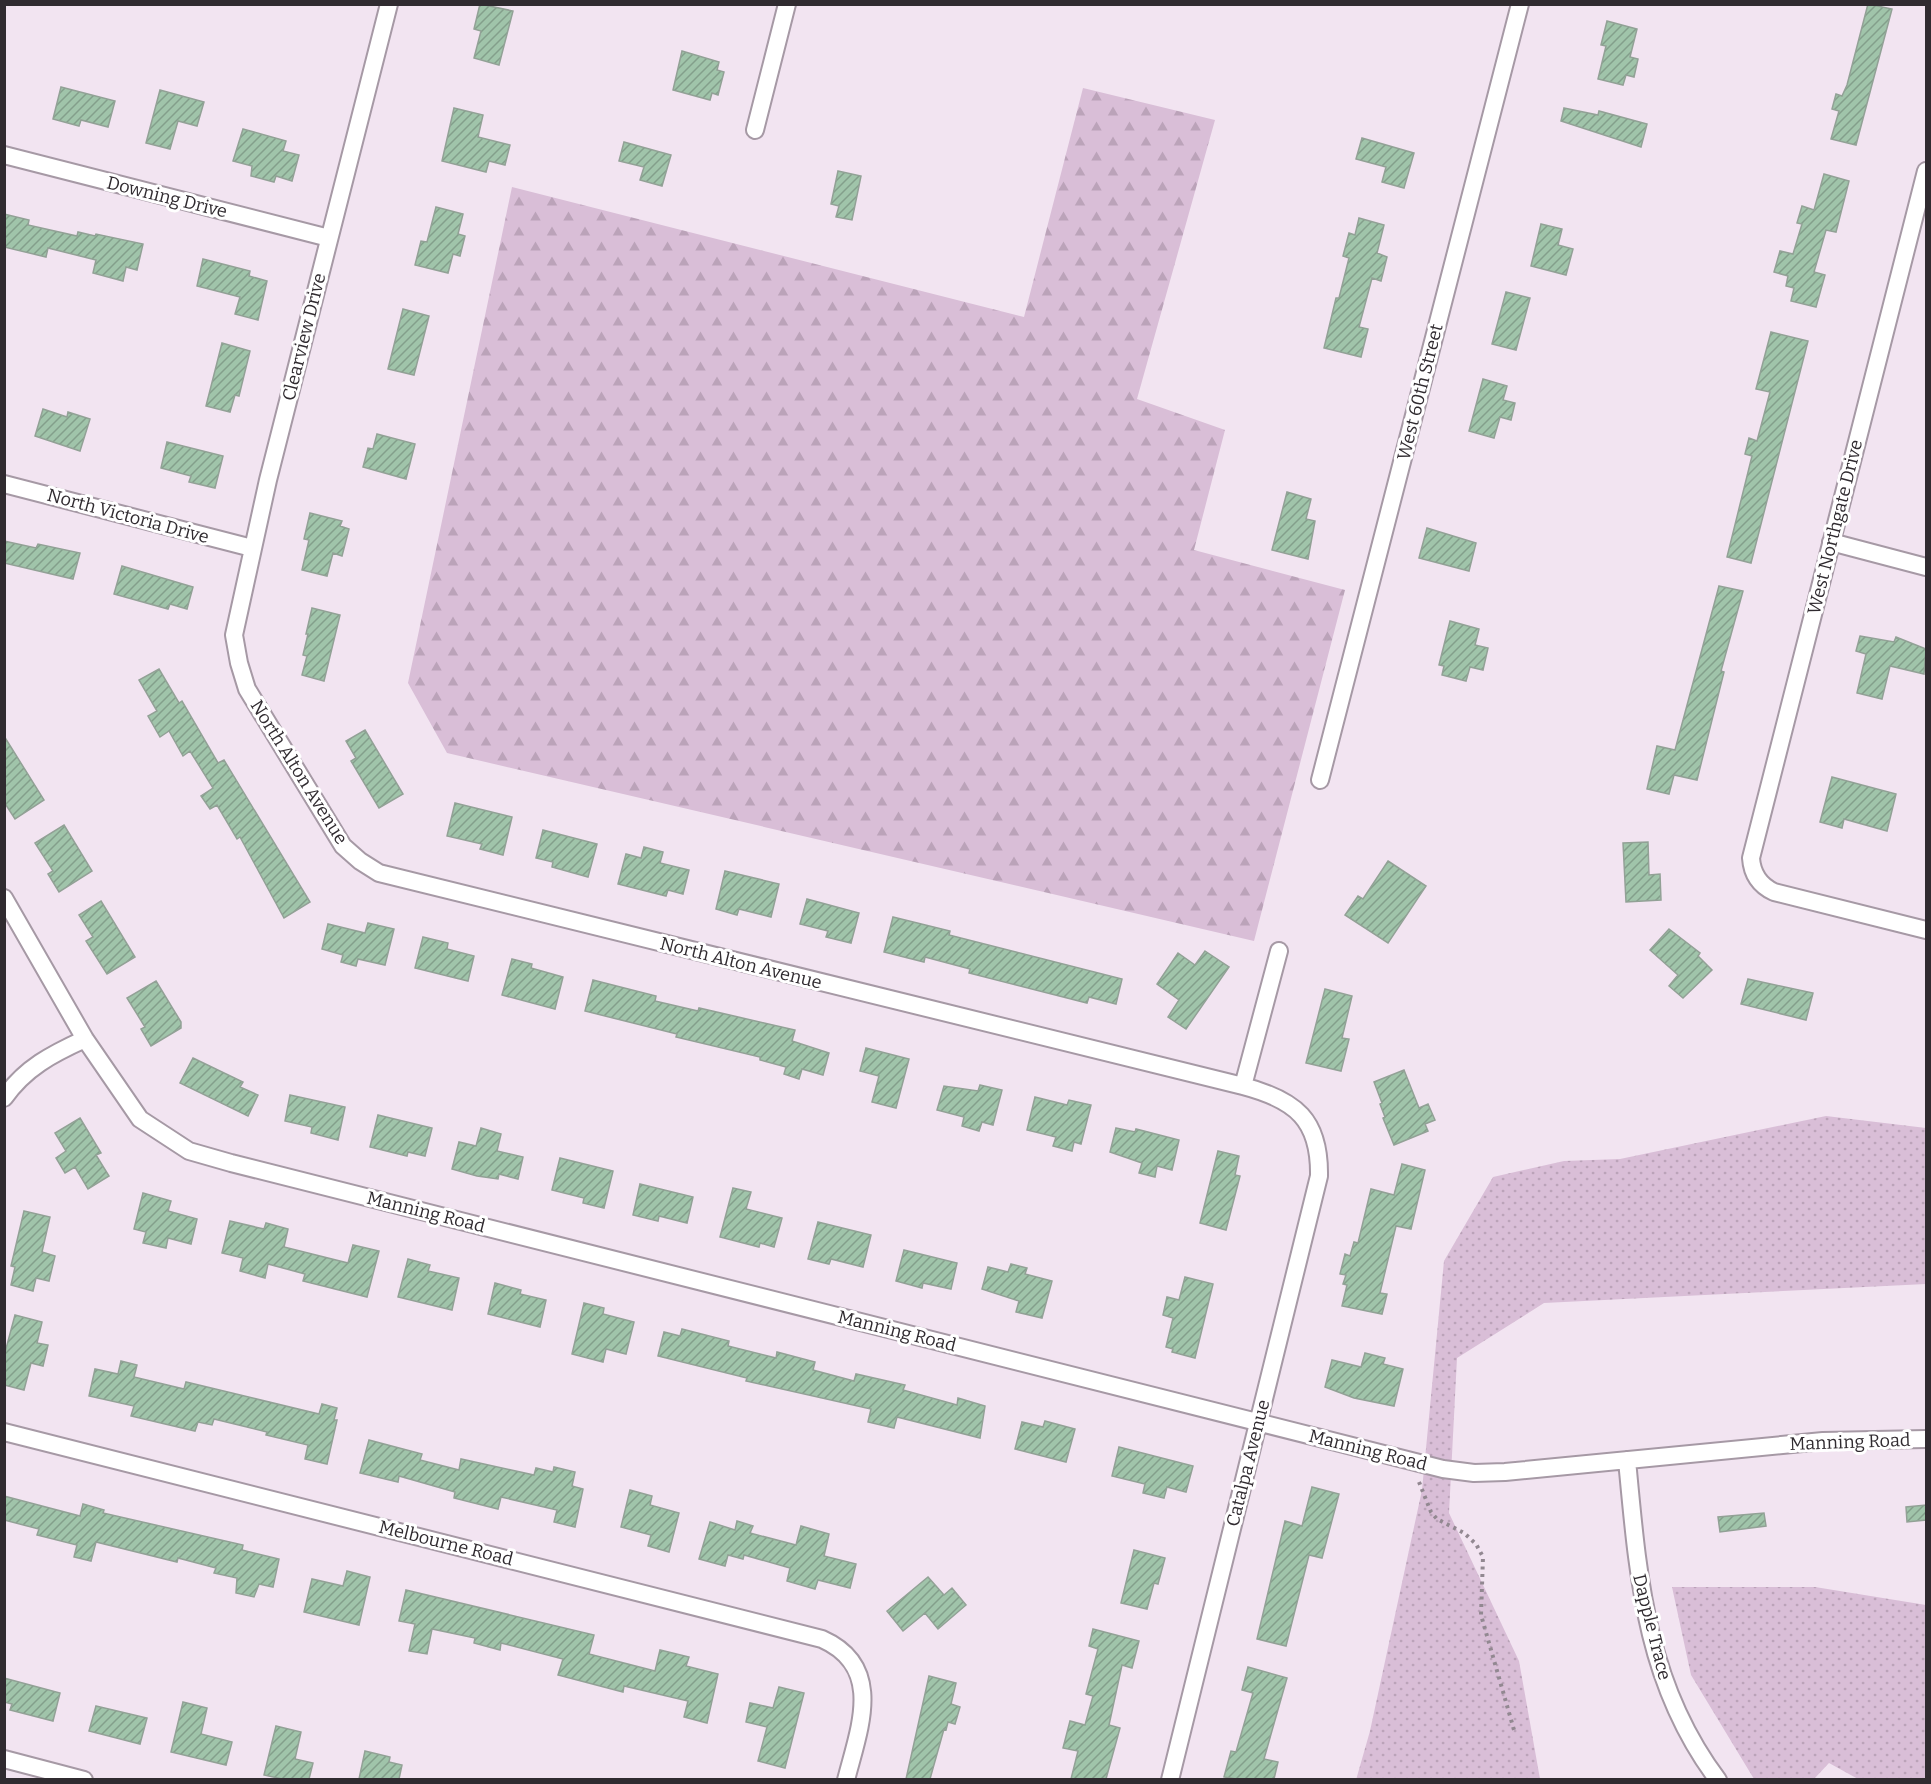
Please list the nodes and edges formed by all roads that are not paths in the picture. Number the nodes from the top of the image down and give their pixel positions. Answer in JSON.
{"nodes":[{"id":1,"x":388,"y":4,"type":"edge"},
{"id":2,"x":787,"y":4,"type":"edge"},
{"id":3,"x":1520,"y":4,"type":"edge"},
{"id":4,"x":755,"y":130,"type":"dead end"},
{"id":5,"x":4,"y":155,"type":"edge"},
{"id":6,"x":1926,"y":171,"type":"edge"},
{"id":7,"x":1922,"y":207,"type":"edge"},
{"id":8,"x":329,"y":238,"type":"junction"},
{"id":9,"x":4,"y":484,"type":"edge"},
{"id":10,"x":1831,"y":542,"type":"junction"},
{"id":11,"x":252,"y":548,"type":"junction"},
{"id":12,"x":1926,"y":567,"type":"edge"},
{"id":13,"x":241,"y":672,"type":"joint"},
{"id":14,"x":1320,"y":780,"type":"dead end"},
{"id":15,"x":4,"y":898,"type":"edge"},
{"id":16,"x":1926,"y":930,"type":"edge"},
{"id":17,"x":1279,"y":951,"type":"dead end"},
{"id":18,"x":85,"y":1039,"type":"junction"},
{"id":19,"x":1244,"y":1086,"type":"junction"},
{"id":20,"x":4,"y":1098,"type":"edge"},
{"id":21,"x":1318,"y":1147,"type":"joint"},
{"id":22,"x":1258,"y":1422,"type":"junction"},
{"id":23,"x":4,"y":1432,"type":"edge"},
{"id":24,"x":1926,"y":1439,"type":"edge"},
{"id":25,"x":1627,"y":1460,"type":"junction"},
{"id":26,"x":4,"y":1759,"type":"edge"},
{"id":27,"x":84,"y":1779,"type":"edge"},
{"id":28,"x":846,"y":1779,"type":"edge"},
{"id":29,"x":1170,"y":1779,"type":"edge"},
{"id":30,"x":1718,"y":1779,"type":"edge"}],
"edges":[{"from":1,"to":8,"type":"street","name":"Clearview Drive"},
{"from":2,"to":4,"type":"street"},
{"from":3,"to":14,"type":"street","name":"West 60th Street"},
{"from":5,"to":8,"type":"street","name":"Downing Drive"},
{"from":6,"to":7,"type":"street","name":"West Northgate Drive"},
{"from":7,"to":10,"type":"street","name":"West Northgate Drive"},
{"from":8,"to":11,"type":"street","name":"Clearview Drive"},
{"from":9,"to":11,"type":"street","name":"North Victoria Drive"},
{"from":10,"to":12,"type":"street"},
{"from":10,"to":16,"type":"street","name":"West Northgate Drive"},
{"from":11,"to":13,"type":"street","name":"Clearview Drive"},
{"from":13,"to":19,"type":"street","name":"North Alton Avenue"},
{"from":15,"to":18,"type":"street","name":"Manning Road"},
{"from":17,"to":19,"type":"street"},
{"from":18,"to":20,"type":"street"},
{"from":18,"to":22,"type":"street","name":"Manning Road"},
{"from":19,"to":21,"type":"street","name":"North Alton Avenue"},
{"from":21,"to":22,"type":"street","name":"Catalpa Avenue"},
{"from":22,"to":25,"type":"street","name":"Manning Road"},
{"from":22,"to":29,"type":"street","name":"Catalpa Avenue"},
{"from":23,"to":28,"type":"street","name":"Melbourne Road"},
{"from":24,"to":25,"type":"street","name":"Manning Road"},
{"from":25,"to":30,"type":"street","name":"Dapple Trace"},
{"from":26,"to":27,"type":"street"}]}
